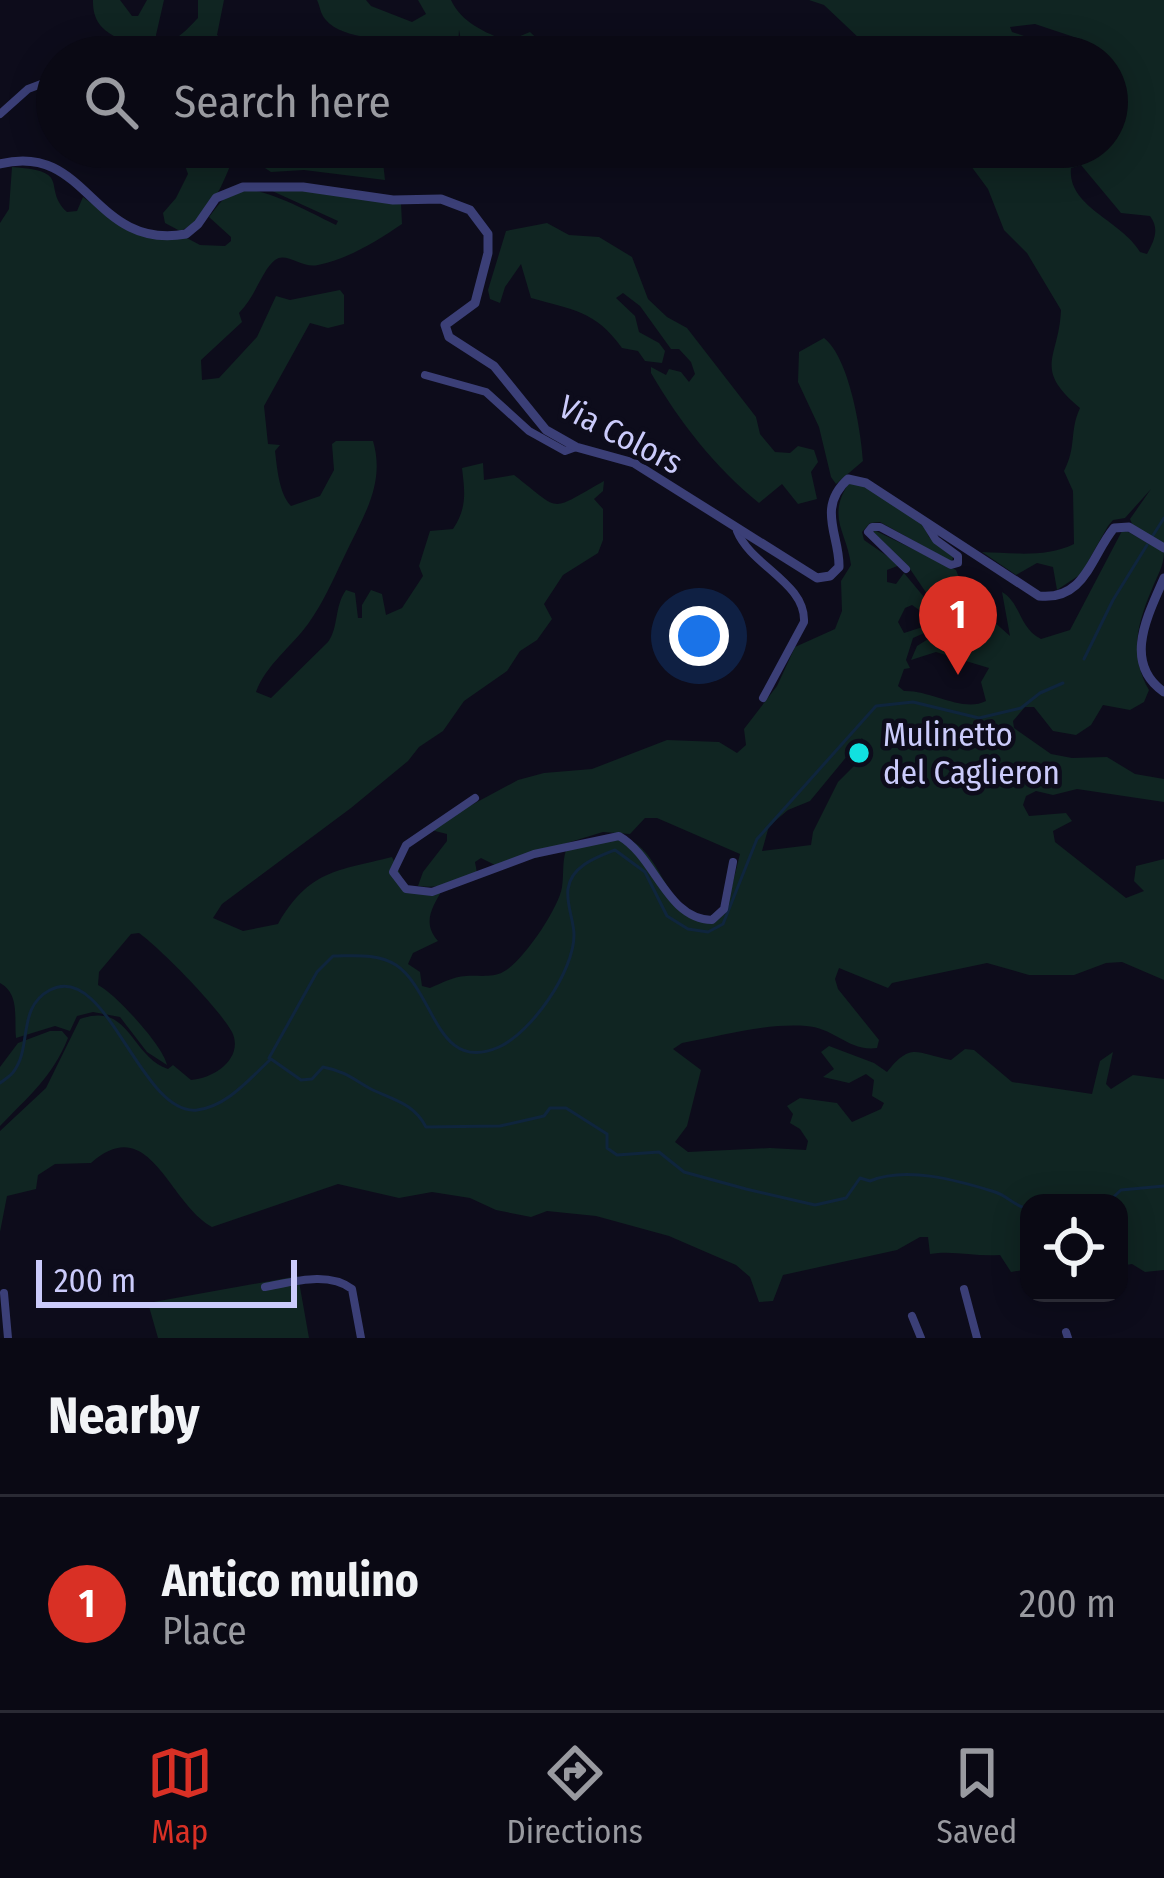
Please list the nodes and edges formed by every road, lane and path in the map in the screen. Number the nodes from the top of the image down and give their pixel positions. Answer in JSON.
{"nodes":[{"id":1,"x":36,"y":86,"type":"edge"},
{"id":2,"x":0,"y":114,"type":"edge"},
{"id":3,"x":36,"y":161,"type":"edge"},
{"id":4,"x":0,"y":164,"type":"edge"},
{"id":5,"x":55,"y":168,"type":"edge"},
{"id":6,"x":425,"y":375,"type":"dead end"},
{"id":7,"x":576,"y":447,"type":"junction"},
{"id":8,"x":926,"y":522,"type":"junction"},
{"id":9,"x":737,"y":531,"type":"junction"},
{"id":10,"x":1164,"y":548,"type":"edge"},
{"id":11,"x":906,"y":569,"type":"dead end"},
{"id":12,"x":1164,"y":578,"type":"edge"},
{"id":13,"x":1164,"y":692,"type":"edge"},
{"id":14,"x":763,"y":698,"type":"dead end"},
{"id":15,"x":475,"y":798,"type":"dead end"},
{"id":16,"x":733,"y":862,"type":"dead end"},
{"id":17,"x":265,"y":1287,"type":"dead end"},
{"id":18,"x":964,"y":1289,"type":"dead end"},
{"id":19,"x":4,"y":1293,"type":"dead end"},
{"id":20,"x":912,"y":1316,"type":"dead end"},
{"id":21,"x":8,"y":1338,"type":"edge"},
{"id":22,"x":361,"y":1338,"type":"edge"},
{"id":23,"x":921,"y":1338,"type":"edge"},
{"id":24,"x":977,"y":1338,"type":"edge"}],
"edges":[{"from":1,"to":2,"type":"street"},
{"from":3,"to":4,"type":"street","name":"Via Colors"},
{"from":5,"to":7,"type":"street","name":"Via Colors"},
{"from":6,"to":7,"type":"street"},
{"from":7,"to":9,"type":"street","name":"Via Colors"},
{"from":8,"to":9,"type":"street","name":"Via Colors"},
{"from":8,"to":10,"type":"street"},
{"from":8,"to":11,"type":"street"},
{"from":9,"to":14,"type":"street"},
{"from":12,"to":13,"type":"street"},
{"from":15,"to":16,"type":"street"},
{"from":17,"to":22,"type":"street"},
{"from":18,"to":24,"type":"street"},
{"from":19,"to":21,"type":"street"},
{"from":20,"to":23,"type":"street"}]}
